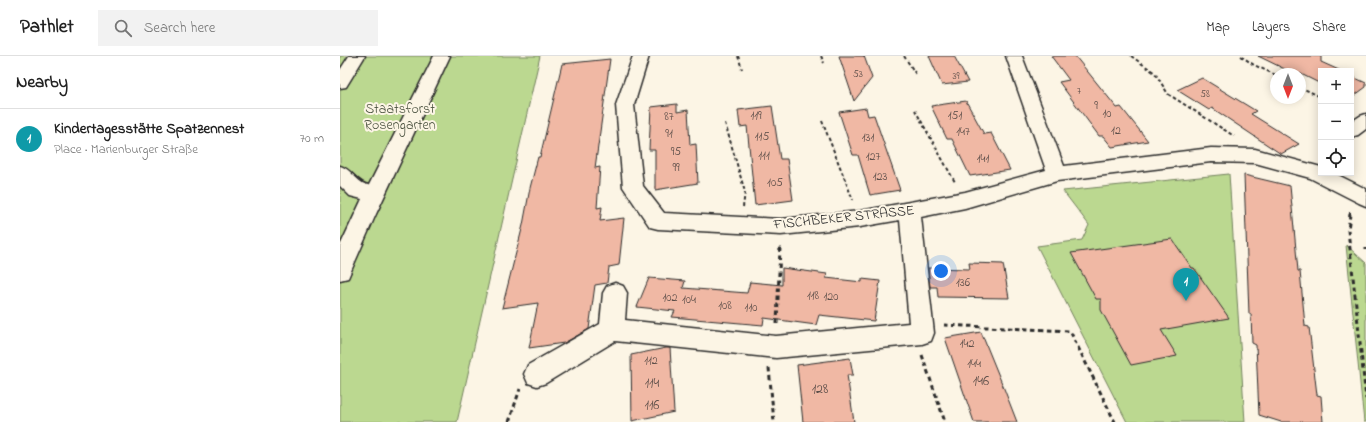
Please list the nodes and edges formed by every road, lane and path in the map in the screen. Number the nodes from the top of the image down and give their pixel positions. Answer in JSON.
{"nodes":[{"id":1,"x":357,"y":56,"type":"edge"},
{"id":2,"x":442,"y":56,"type":"edge"},
{"id":3,"x":641,"y":56,"type":"edge"},
{"id":4,"x":738,"y":56,"type":"edge"},
{"id":5,"x":821,"y":56,"type":"edge"},
{"id":6,"x":904,"y":56,"type":"edge"},
{"id":7,"x":1014,"y":56,"type":"edge"},
{"id":8,"x":1131,"y":56,"type":"edge"},
{"id":9,"x":1241,"y":56,"type":"edge"},
{"id":10,"x":824,"y":63,"type":"dead end"},
{"id":11,"x":742,"y":69,"type":"dead end"},
{"id":12,"x":1270,"y":73,"type":"edge"},
{"id":13,"x":917,"y":76,"type":"dead end"},
{"id":14,"x":340,"y":83,"type":"edge"},
{"id":15,"x":1306,"y":90,"type":"edge"},
{"id":16,"x":1318,"y":96,"type":"edge"},
{"id":17,"x":915,"y":110,"type":"dead end"},
{"id":18,"x":1366,"y":120,"type":"edge"},
{"id":19,"x":822,"y":121,"type":"dead end"},
{"id":20,"x":725,"y":123,"type":"dead end"},
{"id":21,"x":1354,"y":130,"type":"edge"},
{"id":22,"x":1255,"y":156,"type":"junction"},
{"id":23,"x":1318,"y":170,"type":"edge"},
{"id":24,"x":340,"y":173,"type":"edge"},
{"id":25,"x":1057,"y":174,"type":"junction"},
{"id":26,"x":1329,"y":176,"type":"edge"},
{"id":27,"x":376,"y":194,"type":"junction"},
{"id":28,"x":1359,"y":195,"type":"edge"},
{"id":29,"x":965,"y":200,"type":"junction"},
{"id":30,"x":910,"y":212,"type":"junction"},
{"id":31,"x":860,"y":219,"type":"junction"},
{"id":32,"x":740,"y":225,"type":"junction"},
{"id":33,"x":340,"y":271,"type":"edge"},
{"id":34,"x":615,"y":293,"type":"dead end"},
{"id":35,"x":922,"y":329,"type":"junction"},
{"id":36,"x":612,"y":330,"type":"junction"},
{"id":37,"x":537,"y":374,"type":"joint"},
{"id":38,"x":1366,"y":399,"type":"edge"},
{"id":39,"x":509,"y":422,"type":"edge"},
{"id":40,"x":945,"y":422,"type":"edge"},
{"id":41,"x":1115,"y":422,"type":"edge"}],
"edges":[{"from":1,"to":14,"type":"street"},
{"from":2,"to":27,"type":"street"},
{"from":3,"to":32,"type":"street","name":"FISCHBEKER STRASSE"},
{"from":4,"to":11,"type":"path"},
{"from":5,"to":10,"type":"path"},
{"from":6,"to":13,"type":"path"},
{"from":7,"to":25,"type":"street"},
{"from":8,"to":22,"type":"path"},
{"from":9,"to":12,"type":"path"},
{"from":15,"to":16,"type":"path"},
{"from":17,"to":29,"type":"path"},
{"from":18,"to":21,"type":"street"},
{"from":19,"to":31,"type":"path"},
{"from":20,"to":32,"type":"path"},
{"from":22,"to":23,"type":"street","name":"FISCHBEKER STRASSE"},
{"from":22,"to":25,"type":"street","name":"FISCHBEKER STRASSE"},
{"from":24,"to":27,"type":"street"},
{"from":25,"to":29,"type":"street","name":"FISCHBEKER STRASSE"},
{"from":26,"to":28,"type":"street","name":"FISCHBEKER STRASSE"},
{"from":27,"to":33,"type":"street"},
{"from":28,"to":38,"type":"path"},
{"from":29,"to":30,"type":"street","name":"FISCHBEKER STRASSE"},
{"from":30,"to":31,"type":"street","name":"FISCHBEKER STRASSE"},
{"from":30,"to":35,"type":"street"},
{"from":31,"to":32,"type":"street","name":"FISCHBEKER STRASSE"},
{"from":34,"to":36,"type":"street"},
{"from":35,"to":36,"type":"street"},
{"from":35,"to":40,"type":"path"},
{"from":35,"to":41,"type":"path"},
{"from":36,"to":37,"type":"street"},
{"from":37,"to":39,"type":"path"}]}
